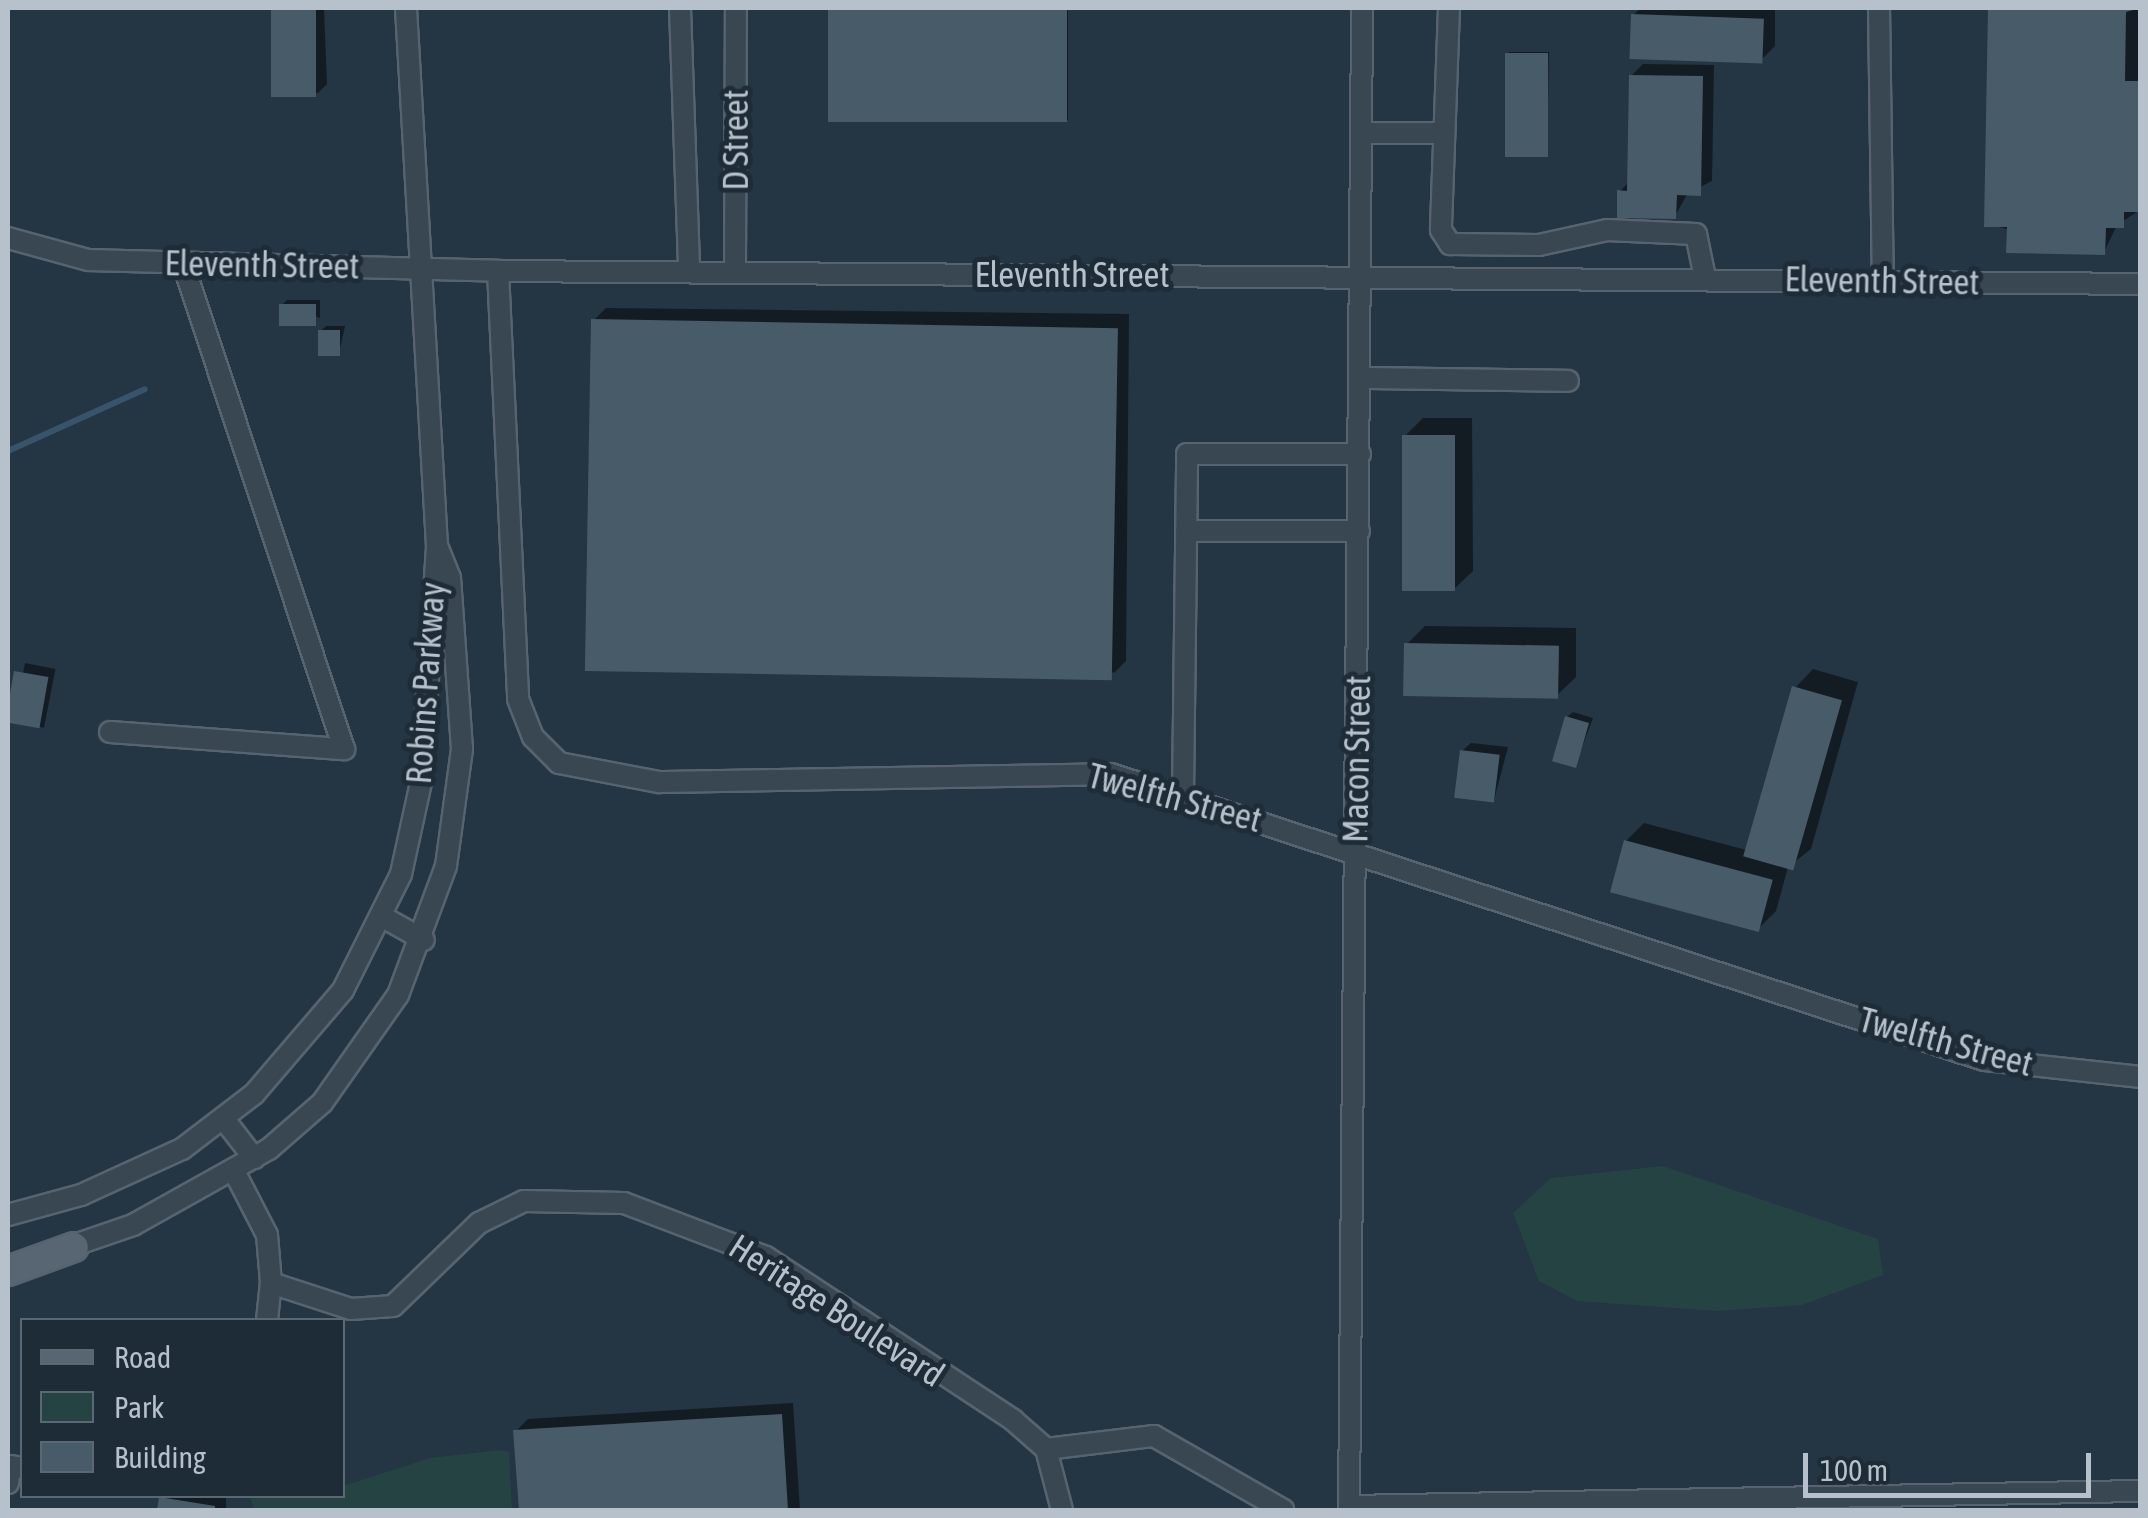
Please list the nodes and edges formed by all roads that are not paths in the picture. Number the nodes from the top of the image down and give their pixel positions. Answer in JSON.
{"nodes":[{"id":1,"x":406,"y":8,"type":"edge"},
{"id":2,"x":680,"y":8,"type":"edge"},
{"id":3,"x":736,"y":8,"type":"edge"},
{"id":4,"x":1362,"y":8,"type":"edge"},
{"id":5,"x":1449,"y":8,"type":"edge"},
{"id":6,"x":1878,"y":8,"type":"edge"},
{"id":7,"x":1362,"y":133,"type":"junction"},
{"id":8,"x":1444,"y":133,"type":"junction"},
{"id":9,"x":8,"y":238,"type":"edge"},
{"id":10,"x":183,"y":264,"type":"junction"},
{"id":11,"x":422,"y":269,"type":"junction"},
{"id":12,"x":498,"y":271,"type":"junction"},
{"id":13,"x":689,"y":272,"type":"junction"},
{"id":14,"x":735,"y":272,"type":"junction"},
{"id":15,"x":1362,"y":275,"type":"junction"},
{"id":16,"x":1705,"y":278,"type":"junction"},
{"id":17,"x":1884,"y":280,"type":"junction"},
{"id":18,"x":2140,"y":284,"type":"edge"},
{"id":19,"x":1361,"y":378,"type":"junction"},
{"id":20,"x":1568,"y":381,"type":"dead end"},
{"id":21,"x":1360,"y":454,"type":"junction"},
{"id":22,"x":1186,"y":531,"type":"junction"},
{"id":23,"x":1359,"y":531,"type":"junction"},
{"id":24,"x":437,"y":546,"type":"junction"},
{"id":25,"x":110,"y":732,"type":"dead end"},
{"id":26,"x":424,"y":760,"type":"junction"},
{"id":27,"x":460,"y":768,"type":"junction"},
{"id":28,"x":1183,"y":794,"type":"junction"},
{"id":29,"x":1355,"y":847,"type":"junction"},
{"id":30,"x":381,"y":916,"type":"junction"},
{"id":31,"x":424,"y":940,"type":"junction"},
{"id":32,"x":2140,"y":1076,"type":"edge"},
{"id":33,"x":223,"y":1118,"type":"junction"},
{"id":34,"x":254,"y":1158,"type":"junction"},
{"id":35,"x":234,"y":1172,"type":"junction"},
{"id":36,"x":8,"y":1214,"type":"edge"},
{"id":37,"x":74,"y":1246,"type":"junction"},
{"id":38,"x":8,"y":1261,"type":"edge"},
{"id":39,"x":8,"y":1272,"type":"edge"},
{"id":40,"x":272,"y":1283,"type":"junction"},
{"id":41,"x":267,"y":1318,"type":"edge"},
{"id":42,"x":1046,"y":1449,"type":"junction"},
{"id":43,"x":2140,"y":1491,"type":"edge"},
{"id":44,"x":1350,"y":1508,"type":"edge"},
{"id":45,"x":1062,"y":1510,"type":"edge"},
{"id":46,"x":1282,"y":1510,"type":"edge"}],
"edges":[{"from":1,"to":11,"type":"street","name":"Robins Parkway"},
{"from":2,"to":13,"type":"street"},
{"from":3,"to":14,"type":"street","name":"D Street"},
{"from":4,"to":7,"type":"street","name":"Macon Street"},
{"from":5,"to":8,"type":"street"},
{"from":6,"to":17,"type":"street"},
{"from":7,"to":8,"type":"street"},
{"from":7,"to":15,"type":"street","name":"Macon Street"},
{"from":8,"to":16,"type":"street"},
{"from":9,"to":10,"type":"street","name":"Eleventh Street"},
{"from":10,"to":11,"type":"street","name":"Eleventh Street"},
{"from":10,"to":25,"type":"street"},
{"from":11,"to":12,"type":"street","name":"Eleventh Street"},
{"from":11,"to":24,"type":"street","name":"Robins Parkway"},
{"from":12,"to":13,"type":"street","name":"Eleventh Street"},
{"from":12,"to":28,"type":"street","name":"Twelfth Street"},
{"from":13,"to":14,"type":"street","name":"Eleventh Street"},
{"from":14,"to":15,"type":"street","name":"Eleventh Street"},
{"from":15,"to":16,"type":"street","name":"Eleventh Street"},
{"from":15,"to":19,"type":"street","name":"Macon Street"},
{"from":16,"to":17,"type":"street","name":"Eleventh Street"},
{"from":17,"to":18,"type":"street","name":"Eleventh Street"},
{"from":19,"to":20,"type":"street"},
{"from":19,"to":21,"type":"street","name":"Macon Street"},
{"from":21,"to":22,"type":"street"},
{"from":21,"to":23,"type":"street","name":"Macon Street"},
{"from":22,"to":23,"type":"street"},
{"from":22,"to":28,"type":"street"},
{"from":23,"to":29,"type":"street","name":"Macon Street"},
{"from":24,"to":26,"type":"street","name":"Robins Parkway"},
{"from":24,"to":27,"type":"street","name":"Robins Parkway"},
{"from":26,"to":27,"type":"street"},
{"from":26,"to":30,"type":"street","name":"Robins Parkway"},
{"from":27,"to":31,"type":"street","name":"Robins Parkway"},
{"from":28,"to":29,"type":"street","name":"Twelfth Street"},
{"from":29,"to":32,"type":"street","name":"Twelfth Street"},
{"from":29,"to":44,"type":"street","name":"Macon Street"},
{"from":30,"to":31,"type":"street"},
{"from":30,"to":33,"type":"street","name":"Robins Parkway"},
{"from":31,"to":34,"type":"street","name":"Robins Parkway"},
{"from":33,"to":34,"type":"street"},
{"from":33,"to":36,"type":"street","name":"Robins Parkway"},
{"from":34,"to":35,"type":"street","name":"Robins Parkway"},
{"from":35,"to":37,"type":"street","name":"Robins Parkway"},
{"from":35,"to":40,"type":"street"},
{"from":37,"to":38,"type":"street","name":"Robins Parkway"},
{"from":37,"to":39,"type":"main road"},
{"from":40,"to":41,"type":"street"},
{"from":40,"to":42,"type":"street","name":"Heritage Boulevard"},
{"from":42,"to":45,"type":"street"},
{"from":42,"to":46,"type":"street"},
{"from":43,"to":44,"type":"street"}]}
